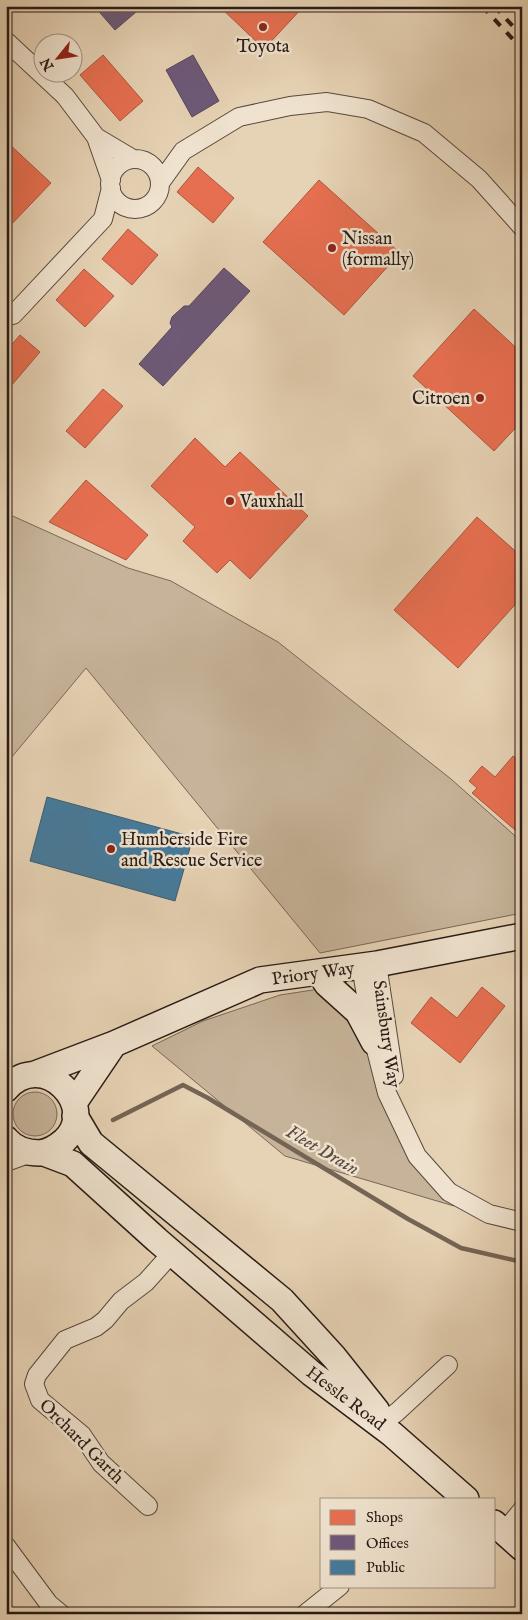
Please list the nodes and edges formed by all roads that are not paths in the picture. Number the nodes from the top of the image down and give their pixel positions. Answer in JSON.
{"nodes":[{"id":1,"x":6,"y":41,"type":"edge"},
{"id":2,"x":96,"y":137,"type":"junction"},
{"id":3,"x":183,"y":151,"type":"junction"},
{"id":4,"x":137,"y":160,"type":"junction"},
{"id":5,"x":111,"y":184,"type":"junction"},
{"id":6,"x":160,"y":184,"type":"junction"},
{"id":7,"x":134,"y":208,"type":"junction"},
{"id":8,"x":103,"y":219,"type":"junction"},
{"id":9,"x":522,"y":226,"type":"edge"},
{"id":10,"x":13,"y":315,"type":"dead end"},
{"id":11,"x":522,"y":936,"type":"edge"},
{"id":12,"x":369,"y":965,"type":"junction"},
{"id":13,"x":319,"y":972,"type":"junction"},
{"id":14,"x":374,"y":1042,"type":"junction"},
{"id":15,"x":114,"y":1044,"type":"junction"},
{"id":16,"x":18,"y":1077,"type":"edge"},
{"id":17,"x":394,"y":1104,"type":"junction"},
{"id":18,"x":75,"y":1109,"type":"junction"},
{"id":19,"x":6,"y":1139,"type":"edge"},
{"id":20,"x":37,"y":1153,"type":"junction"},
{"id":21,"x":6,"y":1162,"type":"edge"},
{"id":22,"x":522,"y":1222,"type":"edge"},
{"id":23,"x":172,"y":1253,"type":"junction"},
{"id":24,"x":448,"y":1365,"type":"dead end"},
{"id":25,"x":389,"y":1427,"type":"junction"},
{"id":26,"x":465,"y":1498,"type":"edge"},
{"id":27,"x":148,"y":1506,"type":"dead end"},
{"id":28,"x":522,"y":1510,"type":"edge"},
{"id":29,"x":499,"y":1528,"type":"edge"},
{"id":30,"x":6,"y":1546,"type":"edge"},
{"id":31,"x":522,"y":1548,"type":"edge"},
{"id":32,"x":338,"y":1588,"type":"edge"},
{"id":33,"x":61,"y":1614,"type":"edge"},
{"id":34,"x":305,"y":1614,"type":"edge"}],
"edges":[{"from":1,"to":2,"type":"street"},
{"from":2,"to":4,"type":"street"},
{"from":2,"to":5,"type":"street"},
{"from":3,"to":4,"type":"street"},
{"from":3,"to":6,"type":"street"},
{"from":3,"to":9,"type":"street"},
{"from":4,"to":5,"type":"street"},
{"from":4,"to":6,"type":"street"},
{"from":5,"to":7,"type":"street"},
{"from":5,"to":8,"type":"street"},
{"from":6,"to":7,"type":"street"},
{"from":7,"to":8,"type":"street"},
{"from":8,"to":10,"type":"street"},
{"from":11,"to":12,"type":"street","name":"Priory Way"},
{"from":12,"to":13,"type":"street","name":"Priory Way"},
{"from":12,"to":14,"type":"street","name":"Sainsbury Way"},
{"from":12,"to":17,"type":"street","name":"Sainsbury Way"},
{"from":13,"to":14,"type":"street"},
{"from":13,"to":15,"type":"street","name":"Priory Way"},
{"from":14,"to":17,"type":"street","name":"Sainsbury Way"},
{"from":15,"to":16,"type":"street","name":"Priory Way"},
{"from":15,"to":18,"type":"street"},
{"from":16,"to":18,"type":"street","name":"Hessle Road"},
{"from":17,"to":22,"type":"street","name":"Sainsbury Way"},
{"from":18,"to":20,"type":"street"},
{"from":18,"to":25,"type":"street","name":"Hessle Road"},
{"from":19,"to":20,"type":"street","name":"Hessle Road"},
{"from":20,"to":21,"type":"street"},
{"from":20,"to":23,"type":"street","name":"Hessle Road"},
{"from":23,"to":25,"type":"street","name":"Hessle Road"},
{"from":23,"to":27,"type":"street","name":"Orchard Garth"},
{"from":24,"to":25,"type":"street"},
{"from":25,"to":26,"type":"street"},
{"from":28,"to":29,"type":"street"},
{"from":29,"to":31,"type":"street"},
{"from":30,"to":33,"type":"street"},
{"from":32,"to":34,"type":"street"}]}
